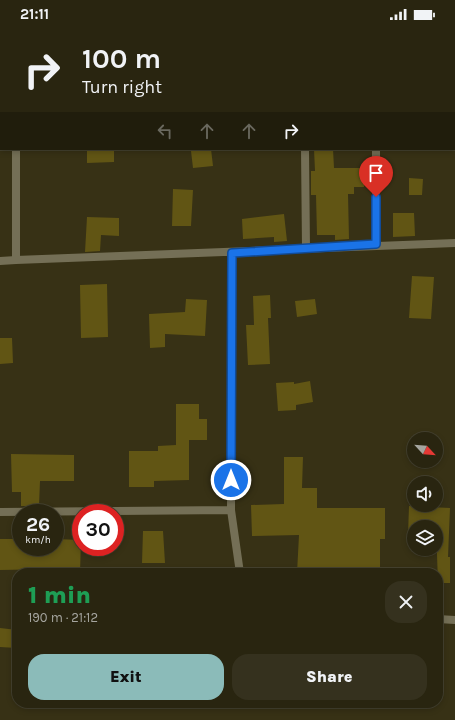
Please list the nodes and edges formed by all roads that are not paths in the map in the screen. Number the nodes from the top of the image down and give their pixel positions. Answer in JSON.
{"nodes":[{"id":1,"x":16,"y":150,"type":"edge"},
{"id":2,"x":305,"y":150,"type":"edge"},
{"id":3,"x":376,"y":150,"type":"edge"},
{"id":4,"x":455,"y":243,"type":"edge"},
{"id":5,"x":376,"y":244,"type":"junction"},
{"id":6,"x":306,"y":249,"type":"junction"},
{"id":7,"x":232,"y":253,"type":"junction"},
{"id":8,"x":16,"y":260,"type":"junction"},
{"id":9,"x":0,"y":261,"type":"edge"},
{"id":10,"x":230,"y":510,"type":"junction"},
{"id":11,"x":0,"y":512,"type":"edge"},
{"id":12,"x":239,"y":568,"type":"edge"},
{"id":13,"x":443,"y":619,"type":"edge"},
{"id":14,"x":455,"y":620,"type":"edge"}],
"edges":[{"from":1,"to":8,"type":"street"},
{"from":2,"to":6,"type":"street"},
{"from":3,"to":5,"type":"street"},
{"from":4,"to":5,"type":"street"},
{"from":5,"to":6,"type":"street"},
{"from":6,"to":7,"type":"street"},
{"from":7,"to":8,"type":"street"},
{"from":7,"to":10,"type":"street"},
{"from":8,"to":9,"type":"street"},
{"from":10,"to":11,"type":"street"},
{"from":10,"to":12,"type":"street"},
{"from":13,"to":14,"type":"street"}]}
